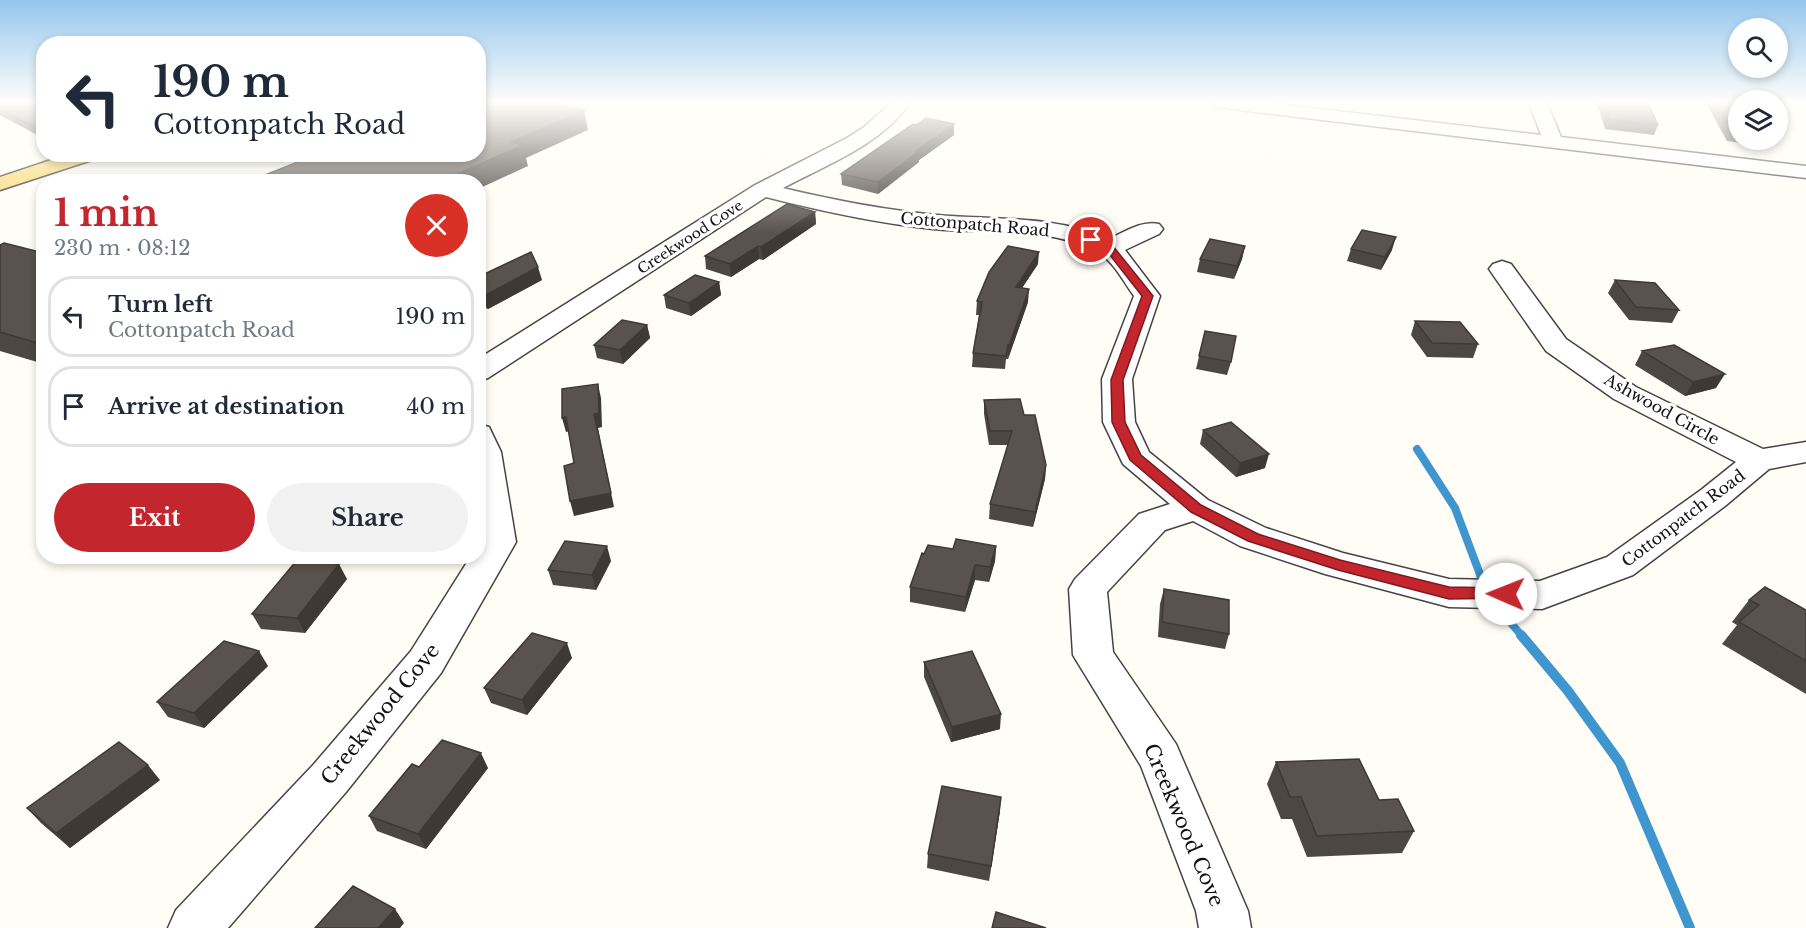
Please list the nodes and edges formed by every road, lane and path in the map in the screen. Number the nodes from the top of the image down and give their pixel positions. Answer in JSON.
{"nodes":[{"id":1,"x":847,"y":146,"type":"edge"},
{"id":2,"x":1596,"y":146,"type":"edge"},
{"id":3,"x":36,"y":159,"type":"edge"},
{"id":4,"x":67,"y":162,"type":"edge"},
{"id":5,"x":0,"y":170,"type":"edge"},
{"id":6,"x":1806,"y":172,"type":"edge"},
{"id":7,"x":0,"y":184,"type":"edge"},
{"id":8,"x":763,"y":190,"type":"junction"},
{"id":9,"x":1151,"y":229,"type":"dead end"},
{"id":10,"x":1109,"y":248,"type":"junction"},
{"id":11,"x":1502,"y":269,"type":"dead end"},
{"id":12,"x":486,"y":367,"type":"edge"},
{"id":13,"x":1806,"y":452,"type":"edge"},
{"id":14,"x":486,"y":459,"type":"edge"},
{"id":15,"x":1759,"y":460,"type":"junction"},
{"id":16,"x":1196,"y":508,"type":"junction"},
{"id":17,"x":486,"y":562,"type":"edge"},
{"id":18,"x":485,"y":564,"type":"edge"},
{"id":19,"x":194,"y":928,"type":"edge"},
{"id":20,"x":1225,"y":928,"type":"edge"}],
"edges":[{"from":1,"to":8,"type":"street","name":"Creekwood Cove"},
{"from":2,"to":6,"type":"street"},
{"from":3,"to":5,"type":"main road"},
{"from":4,"to":7,"type":"main road"},
{"from":8,"to":10,"type":"street","name":"Cottonpatch Road"},
{"from":8,"to":12,"type":"street","name":"Creekwood Cove"},
{"from":9,"to":10,"type":"street"},
{"from":10,"to":16,"type":"street","name":"Cottonpatch Road"},
{"from":11,"to":15,"type":"street","name":"Ashwood Circle"},
{"from":13,"to":15,"type":"street","name":"Cottonpatch Road"},
{"from":14,"to":17,"type":"street","name":"Creekwood Cove"},
{"from":15,"to":16,"type":"street","name":"Cottonpatch Road"},
{"from":16,"to":20,"type":"street","name":"Creekwood Cove"},
{"from":18,"to":19,"type":"street","name":"Creekwood Cove"}]}
